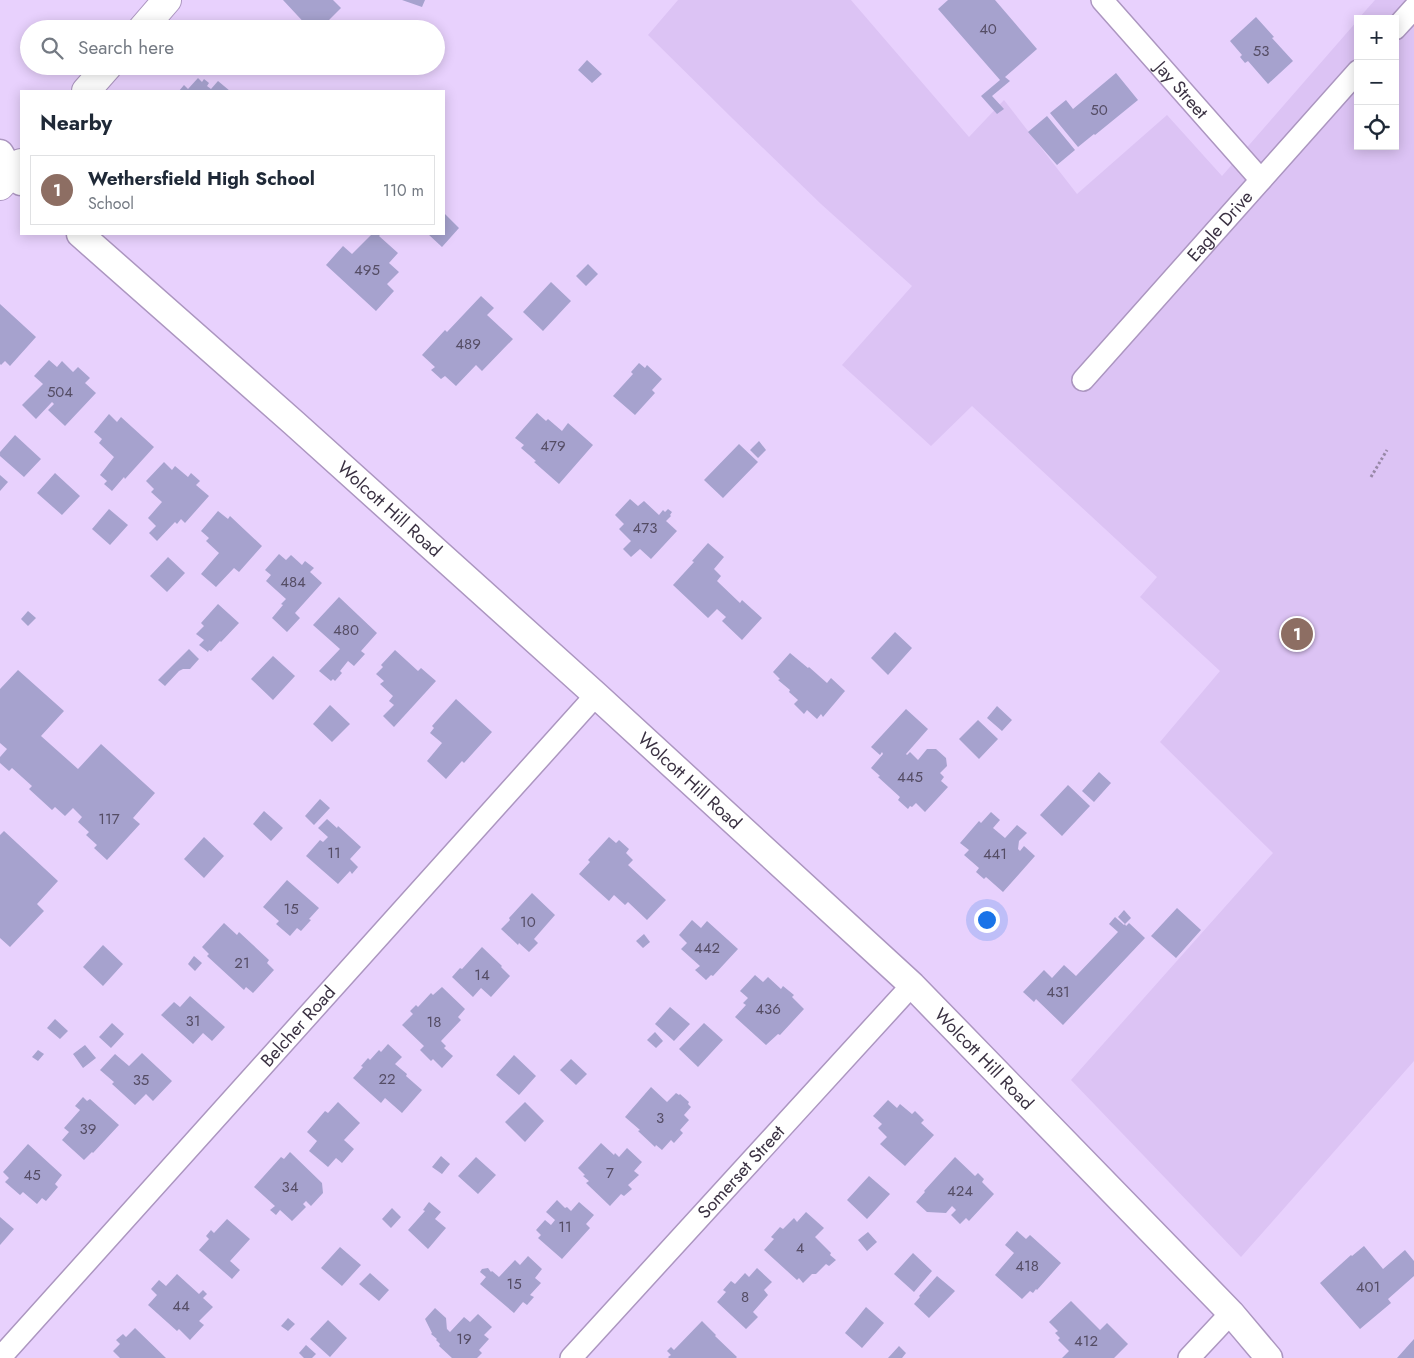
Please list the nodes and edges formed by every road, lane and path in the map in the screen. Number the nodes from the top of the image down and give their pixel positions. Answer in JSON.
{"nodes":[{"id":1,"x":167,"y":0,"type":"edge"},
{"id":2,"x":1102,"y":0,"type":"edge"},
{"id":3,"x":1414,"y":8,"type":"edge"},
{"id":4,"x":150,"y":20,"type":"edge"},
{"id":5,"x":1399,"y":25,"type":"edge"},
{"id":6,"x":100,"y":75,"type":"edge"},
{"id":7,"x":1354,"y":75,"type":"edge"},
{"id":8,"x":87,"y":90,"type":"edge"},
{"id":9,"x":1261,"y":180,"type":"junction"},
{"id":10,"x":81,"y":235,"type":"edge"},
{"id":11,"x":1083,"y":380,"type":"dead end"},
{"id":12,"x":1387,"y":450,"type":"dead end"},
{"id":13,"x":1370,"y":477,"type":"dead end"},
{"id":14,"x":596,"y":695,"type":"junction"},
{"id":15,"x":912,"y":985,"type":"junction"},
{"id":16,"x":1231,"y":1313,"type":"junction"},
{"id":17,"x":0,"y":1358,"type":"edge"},
{"id":18,"x":571,"y":1358,"type":"edge"},
{"id":19,"x":1189,"y":1358,"type":"edge"},
{"id":20,"x":1269,"y":1358,"type":"edge"}],
"edges":[{"from":1,"to":4,"type":"main road"},
{"from":2,"to":9,"type":"street","name":"Jay Street"},
{"from":3,"to":5,"type":"street"},
{"from":6,"to":8,"type":"main road"},
{"from":7,"to":9,"type":"street","name":"Eagle Drive"},
{"from":9,"to":11,"type":"street","name":"Eagle Drive"},
{"from":10,"to":14,"type":"street","name":"Wolcott Hill Road"},
{"from":12,"to":13,"type":"path"},
{"from":14,"to":15,"type":"street","name":"Wolcott Hill Road"},
{"from":14,"to":17,"type":"street","name":"Belcher Road"},
{"from":15,"to":16,"type":"street","name":"Wolcott Hill Road"},
{"from":15,"to":18,"type":"street","name":"Somerset Street"},
{"from":16,"to":19,"type":"street"},
{"from":16,"to":20,"type":"street","name":"Wolcott Hill Road"}]}
